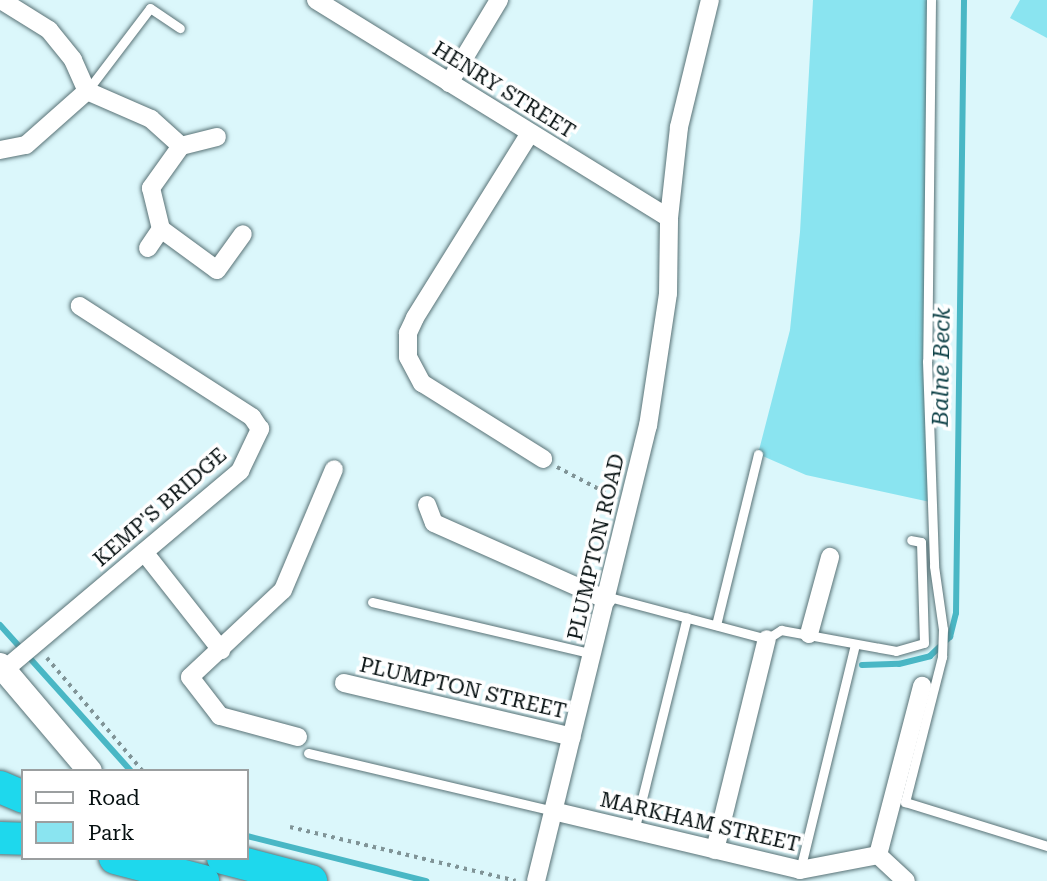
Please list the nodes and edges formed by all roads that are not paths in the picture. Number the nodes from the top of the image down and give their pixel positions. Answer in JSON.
{"nodes":[{"id":1,"x":1,"y":0,"type":"edge"},
{"id":2,"x":499,"y":0,"type":"edge"},
{"id":3,"x":710,"y":0,"type":"edge"},
{"id":4,"x":931,"y":0,"type":"edge"},
{"id":5,"x":319,"y":1,"type":"edge"},
{"id":6,"x":180,"y":28,"type":"dead end"},
{"id":7,"x":449,"y":83,"type":"junction"},
{"id":8,"x":87,"y":91,"type":"junction"},
{"id":9,"x":530,"y":133,"type":"junction"},
{"id":10,"x":217,"y":137,"type":"dead end"},
{"id":11,"x":181,"y":146,"type":"junction"},
{"id":12,"x":0,"y":150,"type":"edge"},
{"id":13,"x":669,"y":218,"type":"junction"},
{"id":14,"x":160,"y":229,"type":"junction"},
{"id":15,"x":243,"y":234,"type":"dead end"},
{"id":16,"x":148,"y":248,"type":"dead end"},
{"id":17,"x":80,"y":306,"type":"dead end"},
{"id":18,"x":758,"y":454,"type":"dead end"},
{"id":19,"x":543,"y":459,"type":"road end"},
{"id":20,"x":334,"y":469,"type":"dead end"},
{"id":21,"x":427,"y":505,"type":"dead end"},
{"id":22,"x":911,"y":540,"type":"dead end"},
{"id":23,"x":144,"y":552,"type":"junction"},
{"id":24,"x":830,"y":556,"type":"dead end"},
{"id":25,"x":608,"y":598,"type":"junction"},
{"id":26,"x":372,"y":602,"type":"dead end"},
{"id":27,"x":687,"y":617,"type":"junction"},
{"id":28,"x":716,"y":625,"type":"junction"},
{"id":29,"x":809,"y":634,"type":"junction"},
{"id":30,"x":767,"y":639,"type":"junction"},
{"id":31,"x":855,"y":645,"type":"junction"},
{"id":32,"x":221,"y":650,"type":"junction"},
{"id":33,"x":593,"y":654,"type":"junction"},
{"id":34,"x":8,"y":664,"type":"edge"},
{"id":35,"x":344,"y":683,"type":"dead end"},
{"id":36,"x":922,"y":686,"type":"dead end"},
{"id":37,"x":298,"y":737,"type":"dead end"},
{"id":38,"x":572,"y":737,"type":"junction"},
{"id":39,"x":308,"y":753,"type":"dead end"},
{"id":40,"x":84,"y":767,"type":"edge"},
{"id":41,"x":0,"y":787,"type":"edge"},
{"id":42,"x":21,"y":796,"type":"edge"},
{"id":43,"x":553,"y":811,"type":"junction"},
{"id":44,"x":634,"y":831,"type":"junction"},
{"id":45,"x":0,"y":838,"type":"edge"},
{"id":46,"x":21,"y":839,"type":"edge"},
{"id":47,"x":1047,"y":846,"type":"edge"},
{"id":48,"x":715,"y":850,"type":"junction"},
{"id":49,"x":878,"y":855,"type":"junction"},
{"id":50,"x":123,"y":860,"type":"edge"},
{"id":51,"x":231,"y":860,"type":"edge"},
{"id":52,"x":800,"y":870,"type":"junction"},
{"id":53,"x":203,"y":881,"type":"edge"},
{"id":54,"x":311,"y":881,"type":"edge"},
{"id":55,"x":536,"y":881,"type":"edge"},
{"id":56,"x":906,"y":881,"type":"edge"}],
"edges":[{"from":1,"to":8,"type":"street"},
{"from":2,"to":7,"type":"street"},
{"from":3,"to":13,"type":"street","name":"PLUMPTON ROAD"},
{"from":4,"to":47,"type":"lane"},
{"from":5,"to":7,"type":"street","name":"HENRY STREET"},
{"from":6,"to":8,"type":"lane"},
{"from":7,"to":9,"type":"street","name":"HENRY STREET"},
{"from":8,"to":11,"type":"street"},
{"from":8,"to":12,"type":"street"},
{"from":9,"to":13,"type":"street","name":"HENRY STREET"},
{"from":9,"to":19,"type":"street"},
{"from":10,"to":11,"type":"street"},
{"from":11,"to":14,"type":"street"},
{"from":13,"to":25,"type":"street","name":"PLUMPTON ROAD"},
{"from":14,"to":15,"type":"street"},
{"from":14,"to":16,"type":"street"},
{"from":17,"to":23,"type":"street","name":"KEMP'S BRIDGE"},
{"from":18,"to":28,"type":"lane"},
{"from":20,"to":32,"type":"street"},
{"from":21,"to":25,"type":"street"},
{"from":22,"to":31,"type":"lane"},
{"from":23,"to":32,"type":"street"},
{"from":23,"to":34,"type":"street","name":"KEMP'S BRIDGE"},
{"from":24,"to":29,"type":"street"},
{"from":25,"to":27,"type":"lane"},
{"from":25,"to":33,"type":"street","name":"PLUMPTON ROAD"},
{"from":26,"to":33,"type":"lane"},
{"from":27,"to":28,"type":"lane"},
{"from":27,"to":44,"type":"lane"},
{"from":28,"to":30,"type":"lane"},
{"from":29,"to":30,"type":"lane"},
{"from":29,"to":31,"type":"lane"},
{"from":30,"to":48,"type":"street"},
{"from":31,"to":52,"type":"lane"},
{"from":32,"to":37,"type":"street"},
{"from":33,"to":38,"type":"street","name":"PLUMPTON ROAD"},
{"from":34,"to":40,"type":"street"},
{"from":35,"to":38,"type":"street","name":"PLUMPTON STREET"},
{"from":36,"to":49,"type":"street"},
{"from":38,"to":43,"type":"street","name":"PLUMPTON ROAD"},
{"from":39,"to":43,"type":"lane"},
{"from":41,"to":42,"type":"highway"},
{"from":43,"to":44,"type":"street","name":"MARKHAM STREET"},
{"from":43,"to":55,"type":"street","name":"PLUMPTON ROAD"},
{"from":44,"to":48,"type":"street","name":"MARKHAM STREET"},
{"from":45,"to":46,"type":"highway"},
{"from":48,"to":52,"type":"street","name":"MARKHAM STREET"},
{"from":49,"to":52,"type":"street","name":"MARKHAM STREET"},
{"from":49,"to":56,"type":"street"},
{"from":50,"to":53,"type":"highway"},
{"from":51,"to":54,"type":"highway"}]}
